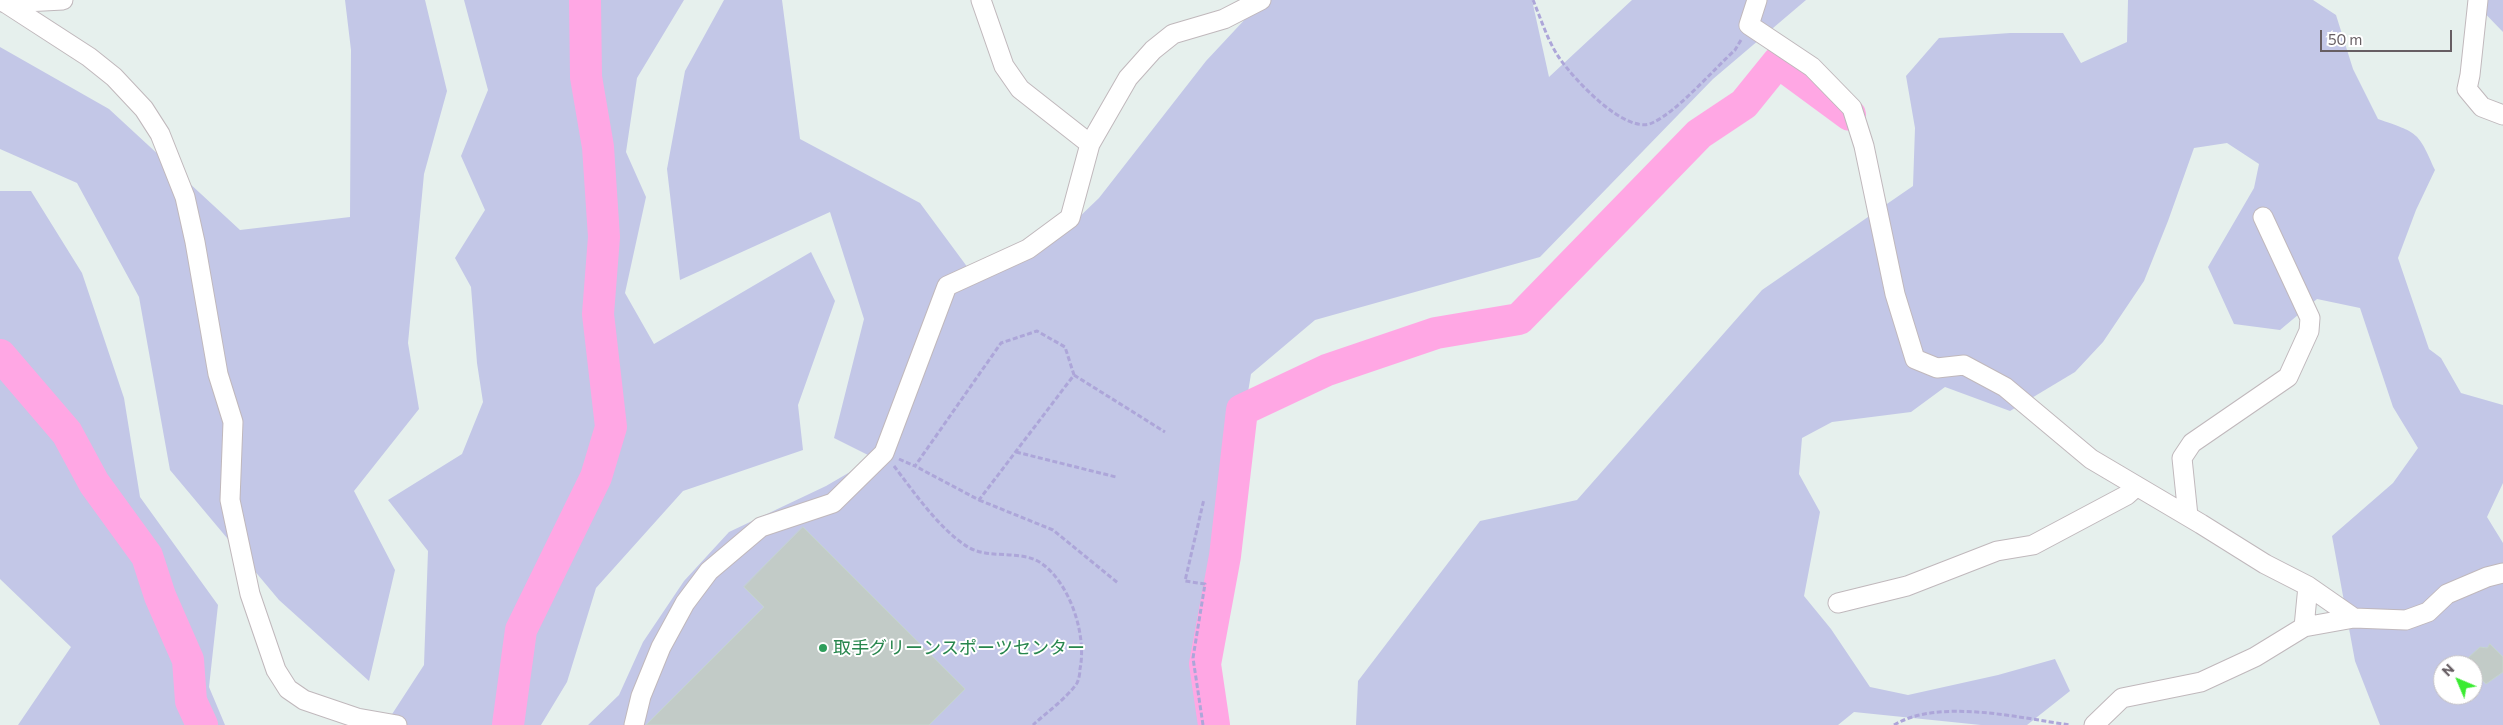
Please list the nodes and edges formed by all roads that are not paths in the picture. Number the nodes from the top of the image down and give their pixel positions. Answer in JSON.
{"nodes":[{"id":1,"x":63,"y":0,"type":"edge"},
{"id":2,"x":981,"y":0,"type":"edge"},
{"id":3,"x":1262,"y":0,"type":"edge"},
{"id":4,"x":1757,"y":0,"type":"edge"},
{"id":5,"x":2478,"y":0,"type":"edge"},
{"id":6,"x":3,"y":2,"type":"edge"},
{"id":7,"x":2503,"y":115,"type":"edge"},
{"id":8,"x":1090,"y":144,"type":"junction"},
{"id":9,"x":2262,"y":217,"type":"dead end"},
{"id":10,"x":2136,"y":487,"type":"junction"},
{"id":11,"x":2188,"y":516,"type":"junction"},
{"id":12,"x":2503,"y":573,"type":"edge"},
{"id":13,"x":2308,"y":586,"type":"junction"},
{"id":14,"x":1838,"y":603,"type":"dead end"},
{"id":15,"x":2354,"y":618,"type":"junction"},
{"id":16,"x":2304,"y":627,"type":"junction"},
{"id":17,"x":397,"y":725,"type":"edge"},
{"id":18,"x":634,"y":725,"type":"edge"},
{"id":19,"x":2094,"y":725,"type":"edge"}],
"edges":[{"from":1,"to":6,"type":"street"},
{"from":2,"to":8,"type":"street"},
{"from":3,"to":8,"type":"street"},
{"from":4,"to":10,"type":"street"},
{"from":5,"to":7,"type":"street"},
{"from":6,"to":17,"type":"street"},
{"from":8,"to":18,"type":"street"},
{"from":9,"to":11,"type":"street"},
{"from":10,"to":11,"type":"street"},
{"from":10,"to":14,"type":"street"},
{"from":11,"to":13,"type":"street"},
{"from":12,"to":15,"type":"street"},
{"from":13,"to":15,"type":"street"},
{"from":13,"to":16,"type":"street"},
{"from":15,"to":16,"type":"street"},
{"from":16,"to":19,"type":"street"}]}
